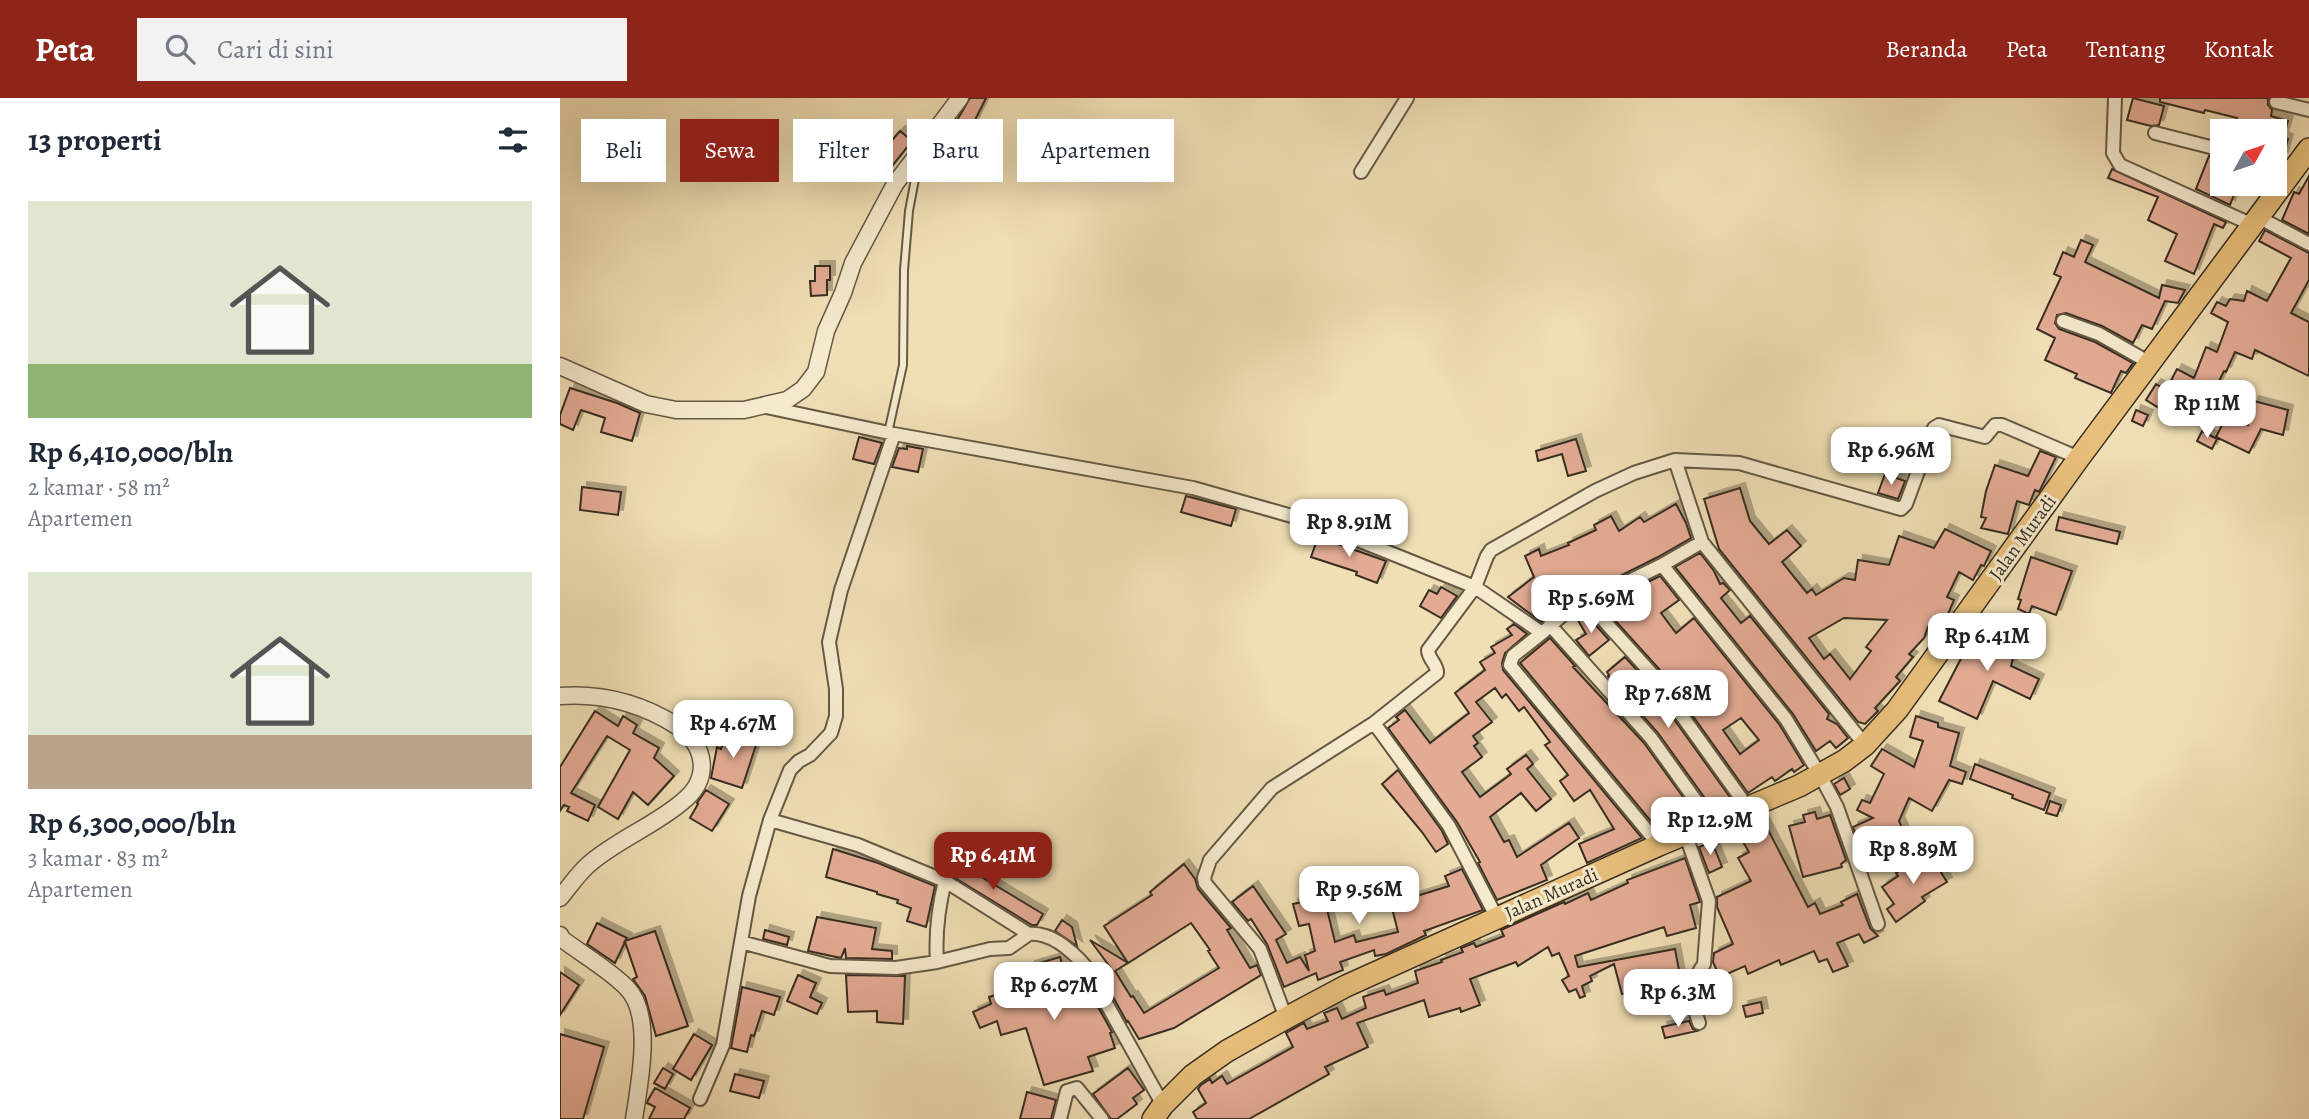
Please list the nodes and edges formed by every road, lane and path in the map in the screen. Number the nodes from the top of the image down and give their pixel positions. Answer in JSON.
{"nodes":[{"id":1,"x":960,"y":98,"type":"edge"},
{"id":2,"x":1407,"y":98,"type":"edge"},
{"id":3,"x":2115,"y":98,"type":"edge"},
{"id":4,"x":2276,"y":102,"type":"dead end"},
{"id":5,"x":2309,"y":110,"type":"edge"},
{"id":6,"x":945,"y":119,"type":"edge"},
{"id":7,"x":2155,"y":133,"type":"dead end"},
{"id":8,"x":2210,"y":147,"type":"edge"},
{"id":9,"x":2309,"y":149,"type":"edge"},
{"id":10,"x":2287,"y":166,"type":"edge"},
{"id":11,"x":907,"y":169,"type":"edge"},
{"id":12,"x":1361,"y":172,"type":"dead end"},
{"id":13,"x":916,"y":182,"type":"edge"},
{"id":14,"x":2269,"y":196,"type":"edge"},
{"id":15,"x":2255,"y":221,"type":"junction"},
{"id":16,"x":2309,"y":244,"type":"edge"},
{"id":17,"x":2063,"y":321,"type":"dead end"},
{"id":18,"x":2150,"y":363,"type":"junction"},
{"id":19,"x":560,"y":366,"type":"edge"},
{"id":20,"x":766,"y":407,"type":"junction"},
{"id":21,"x":891,"y":434,"type":"junction"},
{"id":22,"x":2079,"y":458,"type":"junction"},
{"id":23,"x":1675,"y":460,"type":"junction"},
{"id":24,"x":1702,"y":542,"type":"junction"},
{"id":25,"x":1662,"y":565,"type":"junction"},
{"id":26,"x":1475,"y":587,"type":"junction"},
{"id":27,"x":1587,"y":601,"type":"junction"},
{"id":28,"x":1546,"y":629,"type":"junction"},
{"id":29,"x":560,"y":696,"type":"edge"},
{"id":30,"x":1374,"y":723,"type":"junction"},
{"id":31,"x":1865,"y":745,"type":"junction"},
{"id":32,"x":1820,"y":775,"type":"junction"},
{"id":33,"x":1748,"y":808,"type":"junction"},
{"id":34,"x":770,"y":820,"type":"junction"},
{"id":35,"x":1711,"y":822,"type":"junction"},
{"id":36,"x":1685,"y":833,"type":"junction"},
{"id":37,"x":1659,"y":845,"type":"junction"},
{"id":38,"x":945,"y":881,"type":"junction"},
{"id":39,"x":560,"y":898,"type":"edge"},
{"id":40,"x":1497,"y":918,"type":"junction"},
{"id":41,"x":1878,"y":925,"type":"dead end"},
{"id":42,"x":1029,"y":934,"type":"junction"},
{"id":43,"x":560,"y":935,"type":"edge"},
{"id":44,"x":741,"y":942,"type":"junction"},
{"id":45,"x":937,"y":962,"type":"junction"},
{"id":46,"x":1286,"y":1018,"type":"junction"},
{"id":47,"x":1699,"y":1023,"type":"dead end"},
{"id":48,"x":700,"y":1099,"type":"dead end"},
{"id":49,"x":1158,"y":1112,"type":"edge"},
{"id":50,"x":634,"y":1119,"type":"edge"},
{"id":51,"x":1060,"y":1119,"type":"edge"},
{"id":52,"x":1102,"y":1119,"type":"edge"}],
"edges":[{"from":1,"to":6,"type":"street"},
{"from":2,"to":12,"type":"street"},
{"from":3,"to":15,"type":"street"},
{"from":4,"to":5,"type":"street"},
{"from":7,"to":8,"type":"street"},
{"from":9,"to":10,"type":"highway","name":"Jalan Muradi"},
{"from":11,"to":20,"type":"street"},
{"from":13,"to":21,"type":"lane"},
{"from":14,"to":15,"type":"highway","name":"Jalan Muradi"},
{"from":15,"to":16,"type":"street"},
{"from":15,"to":18,"type":"highway","name":"Jalan Muradi"},
{"from":17,"to":18,"type":"street"},
{"from":18,"to":22,"type":"highway","name":"Jalan Muradi"},
{"from":19,"to":20,"type":"street"},
{"from":20,"to":21,"type":"street"},
{"from":21,"to":26,"type":"street"},
{"from":21,"to":34,"type":"street"},
{"from":22,"to":23,"type":"street"},
{"from":22,"to":31,"type":"highway","name":"Jalan Muradi"},
{"from":23,"to":24,"type":"street"},
{"from":23,"to":26,"type":"street"},
{"from":24,"to":25,"type":"street"},
{"from":24,"to":31,"type":"street"},
{"from":25,"to":27,"type":"street"},
{"from":25,"to":32,"type":"street"},
{"from":26,"to":28,"type":"street"},
{"from":26,"to":30,"type":"street"},
{"from":27,"to":28,"type":"street"},
{"from":27,"to":33,"type":"street"},
{"from":28,"to":35,"type":"street"},
{"from":28,"to":37,"type":"street"},
{"from":29,"to":39,"type":"street"},
{"from":30,"to":40,"type":"street"},
{"from":30,"to":46,"type":"street"},
{"from":31,"to":32,"type":"highway","name":"Jalan Muradi"},
{"from":32,"to":33,"type":"highway","name":"Jalan Muradi"},
{"from":32,"to":41,"type":"street"},
{"from":33,"to":35,"type":"highway","name":"Jalan Muradi"},
{"from":34,"to":38,"type":"street"},
{"from":34,"to":44,"type":"street"},
{"from":35,"to":36,"type":"highway","name":"Jalan Muradi"},
{"from":36,"to":37,"type":"highway","name":"Jalan Muradi"},
{"from":36,"to":47,"type":"street"},
{"from":37,"to":40,"type":"highway","name":"Jalan Muradi"},
{"from":38,"to":42,"type":"street"},
{"from":38,"to":45,"type":"street"},
{"from":40,"to":46,"type":"highway","name":"Jalan Muradi"},
{"from":42,"to":45,"type":"street"},
{"from":42,"to":49,"type":"street"},
{"from":43,"to":50,"type":"street"},
{"from":44,"to":45,"type":"street"},
{"from":44,"to":48,"type":"street"},
{"from":46,"to":49,"type":"highway","name":"Jalan Muradi"},
{"from":51,"to":52,"type":"street"}]}
